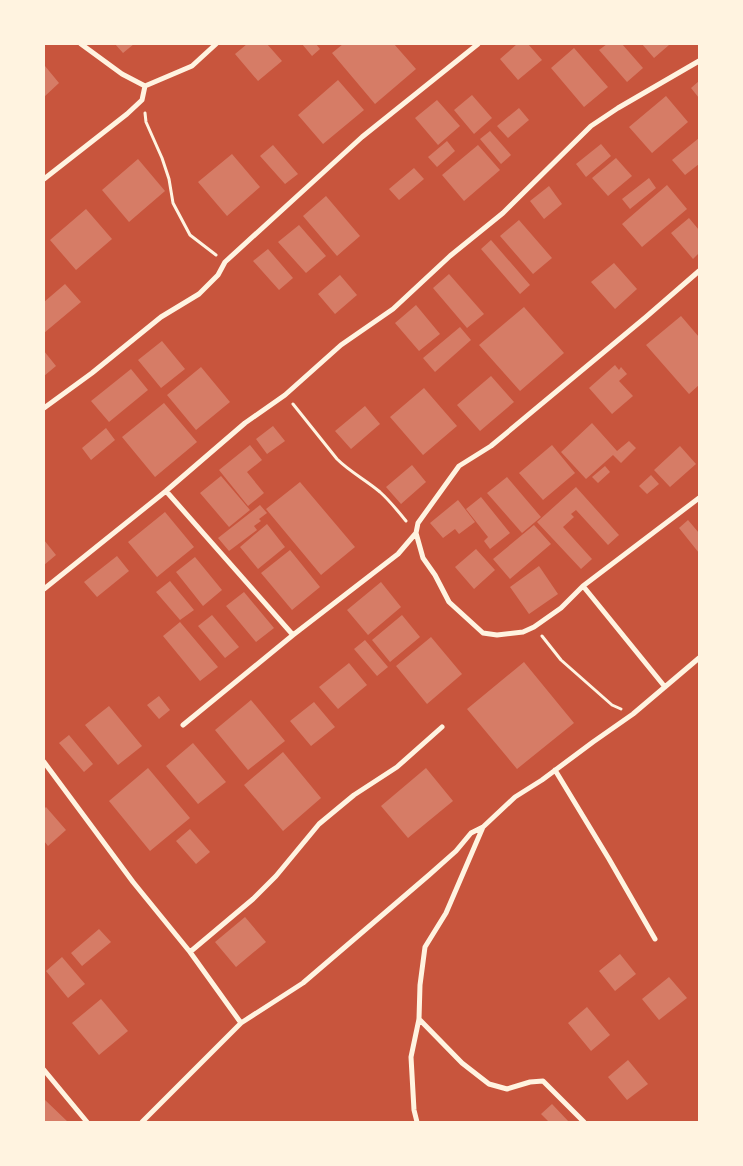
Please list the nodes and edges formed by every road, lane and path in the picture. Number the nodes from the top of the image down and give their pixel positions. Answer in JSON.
{"nodes":[{"id":1,"x":81,"y":44,"type":"edge"},
{"id":2,"x":216,"y":44,"type":"edge"},
{"id":3,"x":478,"y":44,"type":"edge"},
{"id":4,"x":699,"y":61,"type":"edge"},
{"id":5,"x":145,"y":86,"type":"junction"},
{"id":6,"x":143,"y":92,"type":"junction"},
{"id":7,"x":44,"y":179,"type":"edge"},
{"id":8,"x":224,"y":262,"type":"junction"},
{"id":9,"x":699,"y":271,"type":"edge"},
{"id":10,"x":285,"y":395,"type":"junction"},
{"id":11,"x":44,"y":408,"type":"edge"},
{"id":12,"x":166,"y":491,"type":"junction"},
{"id":13,"x":699,"y":498,"type":"edge"},
{"id":14,"x":416,"y":533,"type":"junction"},
{"id":15,"x":583,"y":586,"type":"junction"},
{"id":16,"x":44,"y":589,"type":"edge"},
{"id":17,"x":534,"y":627,"type":"junction"},
{"id":18,"x":293,"y":635,"type":"junction"},
{"id":19,"x":699,"y":658,"type":"edge"},
{"id":20,"x":664,"y":687,"type":"junction"},
{"id":21,"x":633,"y":714,"type":"junction"},
{"id":22,"x":183,"y":725,"type":"dead end"},
{"id":23,"x":442,"y":727,"type":"dead end"},
{"id":24,"x":44,"y":762,"type":"edge"},
{"id":25,"x":555,"y":770,"type":"junction"},
{"id":26,"x":484,"y":827,"type":"junction"},
{"id":27,"x":655,"y":940,"type":"dead end"},
{"id":28,"x":190,"y":952,"type":"junction"},
{"id":29,"x":419,"y":1019,"type":"junction"},
{"id":30,"x":241,"y":1023,"type":"junction"},
{"id":31,"x":44,"y":1070,"type":"edge"},
{"id":32,"x":87,"y":1122,"type":"edge"},
{"id":33,"x":142,"y":1122,"type":"edge"},
{"id":34,"x":417,"y":1122,"type":"edge"},
{"id":35,"x":584,"y":1122,"type":"edge"}],
"edges":[{"from":1,"to":5,"type":"street"},
{"from":2,"to":5,"type":"street"},
{"from":3,"to":8,"type":"street"},
{"from":4,"to":10,"type":"street"},
{"from":5,"to":6,"type":"street"},
{"from":6,"to":7,"type":"street"},
{"from":6,"to":8,"type":"path"},
{"from":8,"to":11,"type":"street"},
{"from":9,"to":14,"type":"street"},
{"from":10,"to":12,"type":"street"},
{"from":10,"to":14,"type":"path"},
{"from":12,"to":16,"type":"street"},
{"from":12,"to":18,"type":"street"},
{"from":13,"to":15,"type":"street"},
{"from":14,"to":17,"type":"street"},
{"from":14,"to":18,"type":"street"},
{"from":15,"to":17,"type":"street"},
{"from":15,"to":20,"type":"street"},
{"from":17,"to":21,"type":"path"},
{"from":18,"to":22,"type":"street"},
{"from":19,"to":20,"type":"street"},
{"from":20,"to":21,"type":"street"},
{"from":21,"to":25,"type":"street"},
{"from":23,"to":28,"type":"street"},
{"from":24,"to":28,"type":"street"},
{"from":25,"to":26,"type":"street"},
{"from":25,"to":27,"type":"street"},
{"from":26,"to":29,"type":"street"},
{"from":26,"to":30,"type":"street"},
{"from":28,"to":30,"type":"street"},
{"from":29,"to":34,"type":"street"},
{"from":29,"to":35,"type":"street"},
{"from":30,"to":33,"type":"street"},
{"from":31,"to":32,"type":"street"}]}
